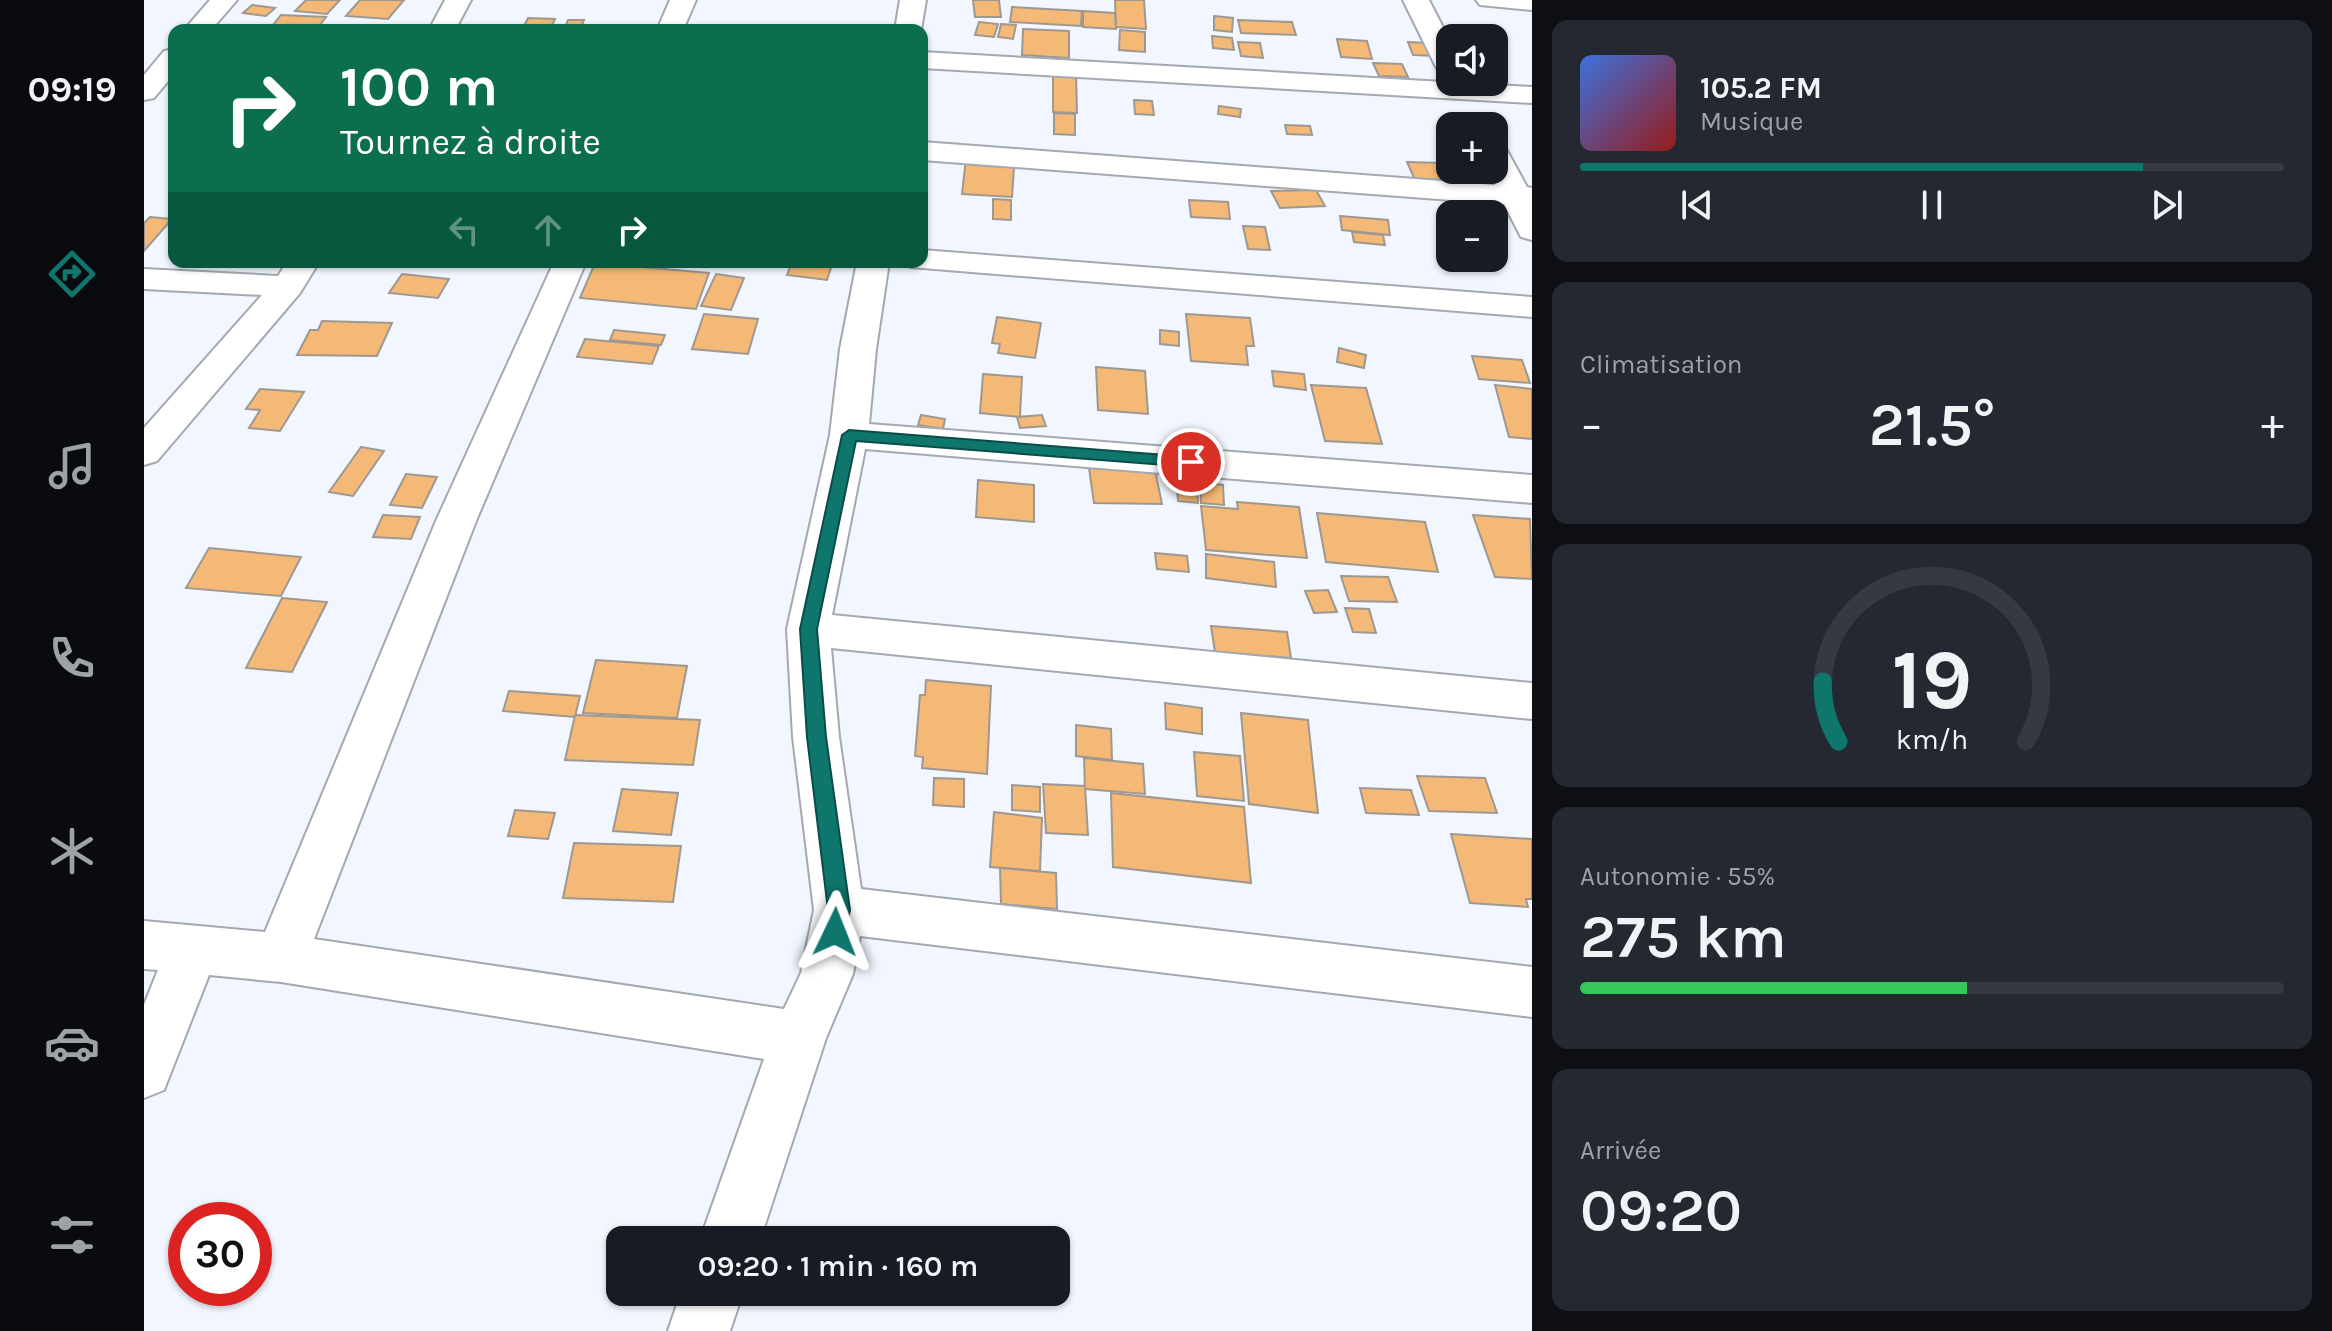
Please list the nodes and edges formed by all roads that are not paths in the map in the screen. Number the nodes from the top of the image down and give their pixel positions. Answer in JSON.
{"nodes":[{"id":1,"x":224,"y":0,"type":"edge"},
{"id":2,"x":458,"y":0,"type":"edge"},
{"id":3,"x":683,"y":0,"type":"edge"},
{"id":4,"x":913,"y":0,"type":"edge"},
{"id":5,"x":1416,"y":0,"type":"edge"},
{"id":6,"x":1489,"y":0,"type":"edge"},
{"id":7,"x":1532,"y":2,"type":"edge"},
{"id":8,"x":202,"y":24,"type":"edge"},
{"id":9,"x":445,"y":24,"type":"edge"},
{"id":10,"x":673,"y":24,"type":"edge"},
{"id":11,"x":909,"y":24,"type":"edge"},
{"id":12,"x":1436,"y":40,"type":"edge"},
{"id":13,"x":928,"y":60,"type":"edge"},
{"id":14,"x":168,"y":64,"type":"edge"},
{"id":15,"x":1436,"y":88,"type":"edge"},
{"id":16,"x":144,"y":92,"type":"edge"},
{"id":17,"x":1508,"y":93,"type":"edge"},
{"id":18,"x":1532,"y":95,"type":"edge"},
{"id":19,"x":928,"y":151,"type":"edge"},
{"id":20,"x":1508,"y":171,"type":"edge"},
{"id":21,"x":1525,"y":196,"type":"edge"},
{"id":22,"x":1532,"y":230,"type":"edge"},
{"id":23,"x":928,"y":260,"type":"edge"},
{"id":24,"x":567,"y":268,"type":"edge"},
{"id":25,"x":872,"y":268,"type":"edge"},
{"id":26,"x":296,"y":274,"type":"edge"},
{"id":27,"x":144,"y":279,"type":"edge"},
{"id":28,"x":1532,"y":307,"type":"edge"},
{"id":29,"x":849,"y":435,"type":"junction"},
{"id":30,"x":144,"y":452,"type":"edge"},
{"id":31,"x":1532,"y":489,"type":"edge"},
{"id":32,"x":808,"y":629,"type":"junction"},
{"id":33,"x":1532,"y":701,"type":"edge"},
{"id":34,"x":839,"y":910,"type":"junction"},
{"id":35,"x":168,"y":947,"type":"edge"},
{"id":36,"x":281,"y":958,"type":"junction"},
{"id":37,"x":1532,"y":992,"type":"edge"},
{"id":38,"x":799,"y":1038,"type":"junction"},
{"id":39,"x":144,"y":1071,"type":"edge"},
{"id":40,"x":735,"y":1226,"type":"edge"},
{"id":41,"x":707,"y":1306,"type":"edge"},
{"id":42,"x":699,"y":1331,"type":"edge"}],
"edges":[{"from":1,"to":8,"type":"street"},
{"from":2,"to":9,"type":"street"},
{"from":3,"to":10,"type":"street"},
{"from":4,"to":11,"type":"street"},
{"from":5,"to":12,"type":"street"},
{"from":6,"to":7,"type":"street"},
{"from":13,"to":15,"type":"street"},
{"from":14,"to":16,"type":"street"},
{"from":17,"to":18,"type":"street"},
{"from":19,"to":21,"type":"street"},
{"from":20,"to":21,"type":"street"},
{"from":21,"to":22,"type":"street"},
{"from":23,"to":28,"type":"street"},
{"from":24,"to":36,"type":"street"},
{"from":25,"to":29,"type":"street"},
{"from":26,"to":27,"type":"street"},
{"from":26,"to":30,"type":"street"},
{"from":29,"to":31,"type":"street"},
{"from":29,"to":32,"type":"street"},
{"from":32,"to":33,"type":"street"},
{"from":32,"to":34,"type":"street"},
{"from":34,"to":37,"type":"street"},
{"from":34,"to":38,"type":"street"},
{"from":35,"to":36,"type":"street"},
{"from":35,"to":39,"type":"street"},
{"from":36,"to":38,"type":"street"},
{"from":38,"to":40,"type":"street"},
{"from":41,"to":42,"type":"street"}]}
